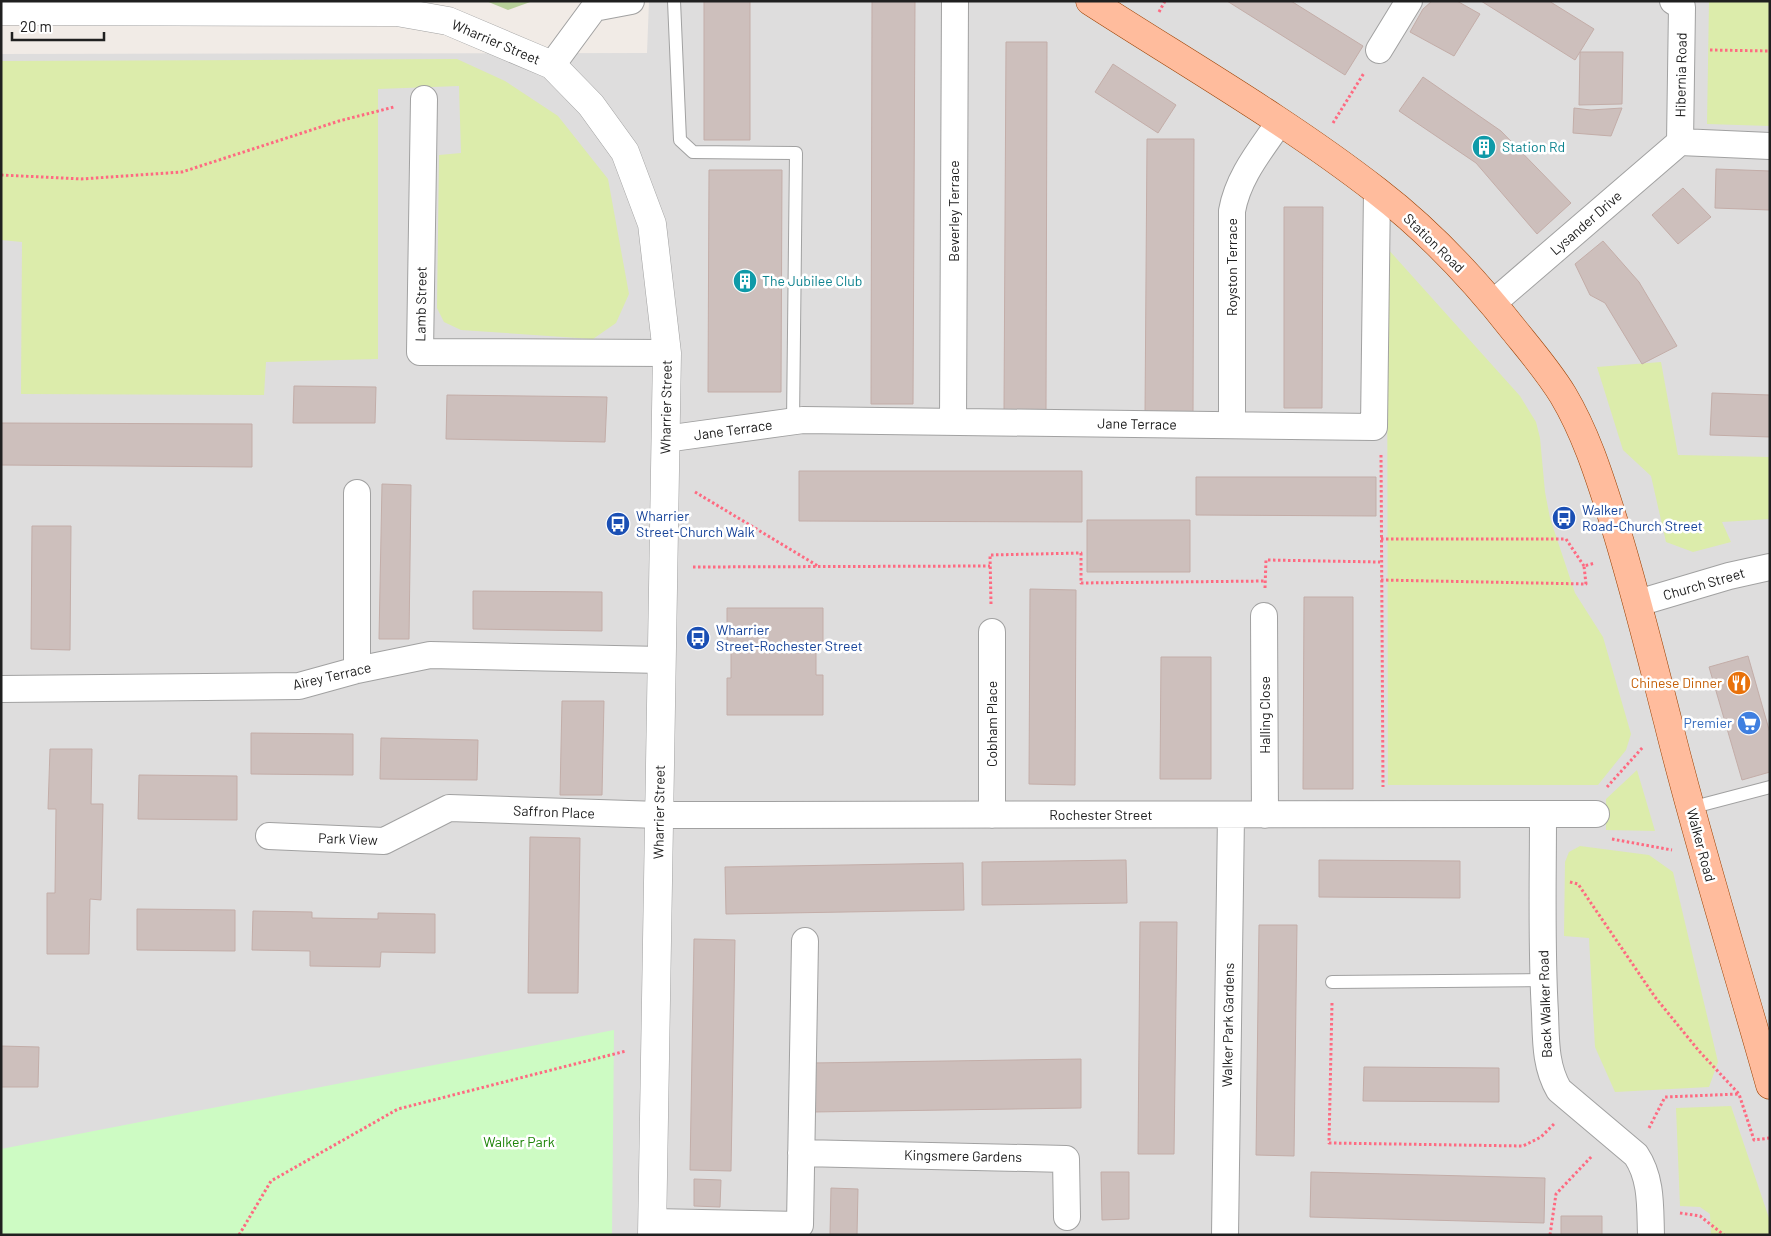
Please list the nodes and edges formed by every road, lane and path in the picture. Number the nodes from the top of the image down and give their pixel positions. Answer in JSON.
{"nodes":[{"id":1,"x":631,"y":1,"type":"edge"},
{"id":2,"x":674,"y":1,"type":"edge"},
{"id":3,"x":955,"y":1,"type":"edge"},
{"id":4,"x":1090,"y":1,"type":"edge"},
{"id":5,"x":1409,"y":1,"type":"edge"},
{"id":6,"x":1677,"y":4,"type":"edge"},
{"id":7,"x":109,"y":6,"type":"edge"},
{"id":8,"x":1,"y":11,"type":"edge"},
{"id":9,"x":1681,"y":49,"type":"junction"},
{"id":10,"x":1379,"y":50,"type":"joint"},
{"id":11,"x":1770,"y":52,"type":"edge"},
{"id":12,"x":552,"y":65,"type":"junction"},
{"id":13,"x":424,"y":99,"type":"joint"},
{"id":14,"x":1279,"y":123,"type":"junction"},
{"id":15,"x":1680,"y":142,"type":"junction"},
{"id":16,"x":1770,"y":146,"type":"edge"},
{"id":17,"x":1317,"y":148,"type":"junction"},
{"id":18,"x":1,"y":175,"type":"edge"},
{"id":19,"x":1377,"y":191,"type":"junction"},
{"id":20,"x":1493,"y":303,"type":"junction"},
{"id":21,"x":667,"y":353,"type":"junction"},
{"id":22,"x":953,"y":421,"type":"junction"},
{"id":23,"x":793,"y":422,"type":"junction"},
{"id":24,"x":1232,"y":425,"type":"junction"},
{"id":25,"x":1374,"y":427,"type":"junction"},
{"id":26,"x":665,"y":439,"type":"junction"},
{"id":27,"x":665,"y":473,"type":"junction"},
{"id":28,"x":357,"y":493,"type":"dead end"},
{"id":29,"x":1381,"y":539,"type":"junction"},
{"id":30,"x":1624,"y":554,"type":"junction"},
{"id":31,"x":1380,"y":562,"type":"junction"},
{"id":32,"x":819,"y":566,"type":"junction"},
{"id":33,"x":990,"y":566,"type":"junction"},
{"id":34,"x":1584,"y":566,"type":"junction"},
{"id":35,"x":663,"y":567,"type":"junction"},
{"id":36,"x":1770,"y":567,"type":"edge"},
{"id":37,"x":1381,"y":580,"type":"junction"},
{"id":38,"x":1265,"y":581,"type":"junction"},
{"id":39,"x":1638,"y":603,"type":"junction"},
{"id":40,"x":1264,"y":616,"type":"joint"},
{"id":41,"x":992,"y":632,"type":"joint"},
{"id":42,"x":662,"y":660,"type":"junction"},
{"id":43,"x":357,"y":670,"type":"junction"},
{"id":44,"x":1,"y":689,"type":"edge"},
{"id":45,"x":1668,"y":721,"type":"junction"},
{"id":46,"x":1770,"y":787,"type":"edge"},
{"id":47,"x":449,"y":808,"type":"joint"},
{"id":48,"x":1690,"y":808,"type":"junction"},
{"id":49,"x":1383,"y":814,"type":"junction"},
{"id":50,"x":1596,"y":814,"type":"junction"},
{"id":51,"x":992,"y":815,"type":"junction"},
{"id":52,"x":1232,"y":815,"type":"junction"},
{"id":53,"x":1265,"y":815,"type":"junction"},
{"id":54,"x":1543,"y":815,"type":"junction"},
{"id":55,"x":659,"y":816,"type":"junction"},
{"id":56,"x":269,"y":836,"type":"dead end"},
{"id":57,"x":1703,"y":855,"type":"junction"},
{"id":58,"x":1543,"y":875,"type":"junction"},
{"id":59,"x":805,"y":941,"type":"dead end"},
{"id":60,"x":1543,"y":980,"type":"junction"},
{"id":61,"x":1332,"y":982,"type":"joint"},
{"id":62,"x":656,"y":1043,"type":"junction"},
{"id":63,"x":1770,"y":1086,"type":"edge"},
{"id":64,"x":1739,"y":1094,"type":"junction"},
{"id":65,"x":1575,"y":1104,"type":"junction"},
{"id":66,"x":1611,"y":1136,"type":"junction"},
{"id":67,"x":1770,"y":1138,"type":"edge"},
{"id":68,"x":801,"y":1153,"type":"junction"},
{"id":69,"x":1636,"y":1155,"type":"junction"},
{"id":70,"x":1650,"y":1209,"type":"junction"},
{"id":71,"x":1067,"y":1217,"type":"dead end"},
{"id":72,"x":652,"y":1229,"type":"edge"},
{"id":73,"x":239,"y":1235,"type":"edge"},
{"id":74,"x":1225,"y":1235,"type":"edge"},
{"id":75,"x":1550,"y":1235,"type":"edge"},
{"id":76,"x":1651,"y":1235,"type":"edge"},
{"id":77,"x":1724,"y":1235,"type":"edge"}],
"edges":[{"from":1,"to":12,"type":"street"},
{"from":2,"to":23,"type":"lane"},
{"from":3,"to":22,"type":"street","name":"Beverley Terrace"},
{"from":4,"to":14,"type":"main road","name":"Station Road"},
{"from":5,"to":10,"type":"street"},
{"from":6,"to":9,"type":"street","name":"Hibernia Road"},
{"from":7,"to":8,"type":"street","name":"Wharrier Street"},
{"from":7,"to":12,"type":"street","name":"Wharrier Street"},
{"from":9,"to":11,"type":"path"},
{"from":9,"to":15,"type":"street","name":"Hibernia Road"},
{"from":10,"to":17,"type":"path"},
{"from":12,"to":21,"type":"street","name":"Wharrier Street"},
{"from":13,"to":18,"type":"path"},
{"from":13,"to":21,"type":"street","name":"Lamb Street"},
{"from":14,"to":17,"type":"main road","name":"Station Road"},
{"from":14,"to":24,"type":"street","name":"Royston Terrace"},
{"from":15,"to":16,"type":"street"},
{"from":15,"to":20,"type":"street","name":"Lysander Drive"},
{"from":17,"to":19,"type":"main road","name":"Station Road"},
{"from":19,"to":20,"type":"main road","name":"Station Road"},
{"from":19,"to":25,"type":"street"},
{"from":20,"to":30,"type":"main road","name":"Station Road"},
{"from":21,"to":26,"type":"street","name":"Wharrier Street"},
{"from":22,"to":23,"type":"street","name":"Jane Terrace"},
{"from":22,"to":24,"type":"street","name":"Jane Terrace"},
{"from":23,"to":26,"type":"street","name":"Jane Terrace"},
{"from":24,"to":25,"type":"street","name":"Jane Terrace"},
{"from":25,"to":29,"type":"path"},
{"from":26,"to":27,"type":"street","name":"Wharrier Street"},
{"from":27,"to":32,"type":"path"},
{"from":27,"to":35,"type":"street","name":"Wharrier Street"},
{"from":28,"to":43,"type":"street"},
{"from":29,"to":31,"type":"path"},
{"from":29,"to":34,"type":"path"},
{"from":30,"to":34,"type":"path"},
{"from":30,"to":39,"type":"main road","name":"Station Road"},
{"from":31,"to":37,"type":"path"},
{"from":31,"to":38,"type":"path"},
{"from":32,"to":33,"type":"path"},
{"from":32,"to":35,"type":"path"},
{"from":33,"to":38,"type":"path"},
{"from":33,"to":41,"type":"path"},
{"from":34,"to":37,"type":"path"},
{"from":35,"to":42,"type":"street","name":"Wharrier Street"},
{"from":36,"to":39,"type":"street","name":"Church Street"},
{"from":37,"to":49,"type":"path"},
{"from":38,"to":40,"type":"path"},
{"from":39,"to":45,"type":"main road","name":"Walker Road"},
{"from":40,"to":53,"type":"street","name":"Halling Close"},
{"from":41,"to":51,"type":"street","name":"Cobham Place"},
{"from":42,"to":43,"type":"street","name":"Airey Terrace"},
{"from":42,"to":55,"type":"street","name":"Wharrier Street"},
{"from":43,"to":44,"type":"street","name":"Airey Terrace"},
{"from":45,"to":48,"type":"main road","name":"Walker Road"},
{"from":45,"to":50,"type":"path"},
{"from":46,"to":48,"type":"lane"},
{"from":47,"to":55,"type":"street","name":"Saffron Place"},
{"from":47,"to":56,"type":"street","name":"Park View"},
{"from":48,"to":57,"type":"main road","name":"Walker Road"},
{"from":49,"to":53,"type":"street","name":"Rochester Street"},
{"from":49,"to":54,"type":"street","name":"Rochester Street"},
{"from":50,"to":54,"type":"street","name":"Rochester Street"},
{"from":50,"to":57,"type":"path"},
{"from":51,"to":52,"type":"street","name":"Rochester Street"},
{"from":51,"to":55,"type":"street","name":"Rochester Street"},
{"from":52,"to":53,"type":"street","name":"Rochester Street"},
{"from":52,"to":74,"type":"street","name":"Walker Park Gardens"},
{"from":54,"to":58,"type":"street","name":"Back Walker Road"},
{"from":55,"to":62,"type":"street","name":"Wharrier Street"},
{"from":57,"to":63,"type":"main road","name":"Walker Road"},
{"from":58,"to":60,"type":"street","name":"Back Walker Road"},
{"from":58,"to":64,"type":"path"},
{"from":59,"to":68,"type":"street"},
{"from":60,"to":61,"type":"lane"},
{"from":60,"to":65,"type":"street","name":"Back Walker Road"},
{"from":61,"to":65,"type":"path"},
{"from":62,"to":72,"type":"street","name":"Wharrier Street"},
{"from":62,"to":73,"type":"path"},
{"from":64,"to":67,"type":"path"},
{"from":64,"to":69,"type":"path"},
{"from":65,"to":66,"type":"street","name":"Back Walker Road"},
{"from":66,"to":69,"type":"street","name":"Back Walker Road"},
{"from":66,"to":75,"type":"path"},
{"from":68,"to":71,"type":"street","name":"Kingsmere Gardens"},
{"from":68,"to":72,"type":"street"},
{"from":69,"to":70,"type":"street"},
{"from":70,"to":76,"type":"street"},
{"from":70,"to":77,"type":"path"}]}
